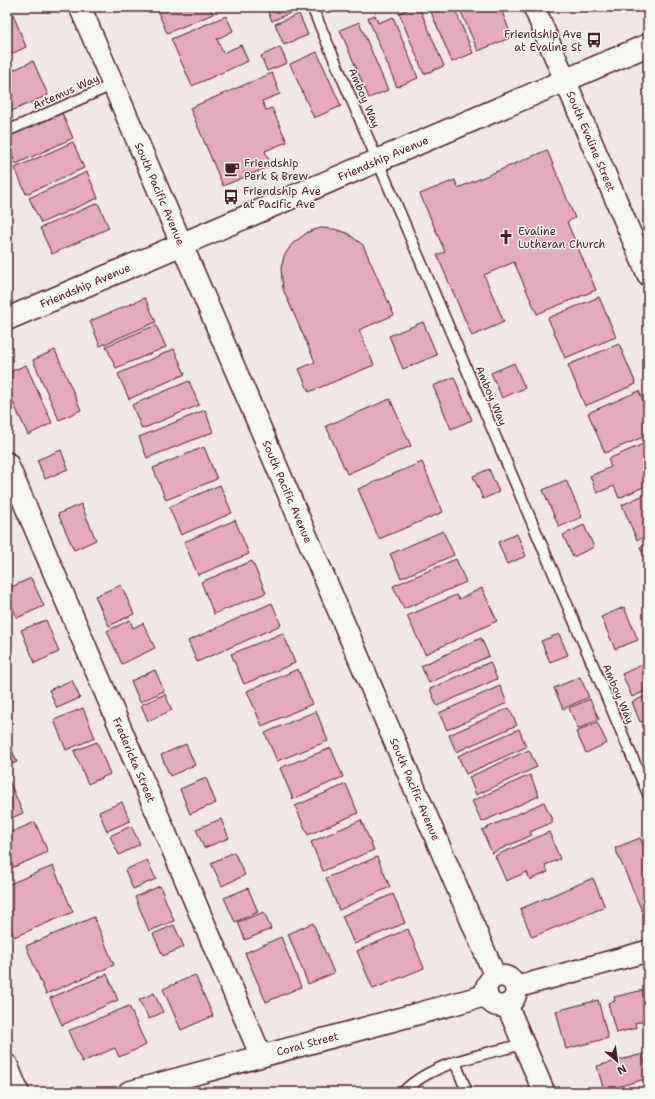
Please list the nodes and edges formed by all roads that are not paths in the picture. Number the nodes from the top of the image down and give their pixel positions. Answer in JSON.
{"nodes":[{"id":1,"x":80,"y":7,"type":"edge"},
{"id":2,"x":312,"y":7,"type":"edge"},
{"id":3,"x":534,"y":7,"type":"edge"},
{"id":4,"x":648,"y":45,"type":"edge"},
{"id":5,"x":565,"y":80,"type":"junction"},
{"id":6,"x":112,"y":85,"type":"junction"},
{"id":7,"x":7,"y":131,"type":"edge"},
{"id":8,"x":378,"y":161,"type":"junction"},
{"id":9,"x":182,"y":243,"type":"junction"},
{"id":10,"x":648,"y":275,"type":"edge"},
{"id":11,"x":7,"y":319,"type":"edge"},
{"id":12,"x":7,"y":463,"type":"edge"},
{"id":13,"x":648,"y":794,"type":"edge"},
{"id":14,"x":648,"y":951,"type":"edge"},
{"id":15,"x":495,"y":976,"type":"junction"},
{"id":16,"x":487,"y":995,"type":"junction"},
{"id":17,"x":512,"y":996,"type":"junction"},
{"id":18,"x":524,"y":1044,"type":"junction"},
{"id":19,"x":261,"y":1056,"type":"junction"},
{"id":20,"x":455,"y":1062,"type":"junction"},
{"id":21,"x":7,"y":1065,"type":"edge"},
{"id":22,"x":18,"y":1092,"type":"edge"},
{"id":23,"x":129,"y":1092,"type":"edge"},
{"id":24,"x":404,"y":1092,"type":"edge"},
{"id":25,"x":467,"y":1092,"type":"edge"},
{"id":26,"x":544,"y":1092,"type":"edge"}],
"edges":[{"from":1,"to":6,"type":"street","name":"South Pacific Avenue"},
{"from":2,"to":8,"type":"lane","name":"Amboy Way"},
{"from":3,"to":5,"type":"street","name":"South Evaline Street"},
{"from":4,"to":5,"type":"street","name":"Friendship Avenue"},
{"from":5,"to":8,"type":"street","name":"Friendship Avenue"},
{"from":5,"to":10,"type":"street","name":"South Evaline Street"},
{"from":6,"to":7,"type":"lane","name":"Artemus Way"},
{"from":6,"to":9,"type":"street","name":"South Pacific Avenue"},
{"from":8,"to":9,"type":"street","name":"Friendship Avenue"},
{"from":8,"to":13,"type":"lane","name":"Amboy Way"},
{"from":9,"to":11,"type":"street","name":"Friendship Avenue"},
{"from":9,"to":15,"type":"street","name":"South Pacific Avenue"},
{"from":12,"to":19,"type":"street","name":"Fredericka Street"},
{"from":14,"to":17,"type":"street"},
{"from":15,"to":16,"type":"street"},
{"from":15,"to":17,"type":"street"},
{"from":16,"to":17,"type":"street"},
{"from":16,"to":19,"type":"street","name":"Coral Street"},
{"from":17,"to":18,"type":"street"},
{"from":18,"to":20,"type":"lane"},
{"from":18,"to":26,"type":"street"},
{"from":19,"to":23,"type":"street","name":"Coral Street"},
{"from":20,"to":24,"type":"lane"},
{"from":20,"to":25,"type":"lane"},
{"from":21,"to":22,"type":"street"}]}
